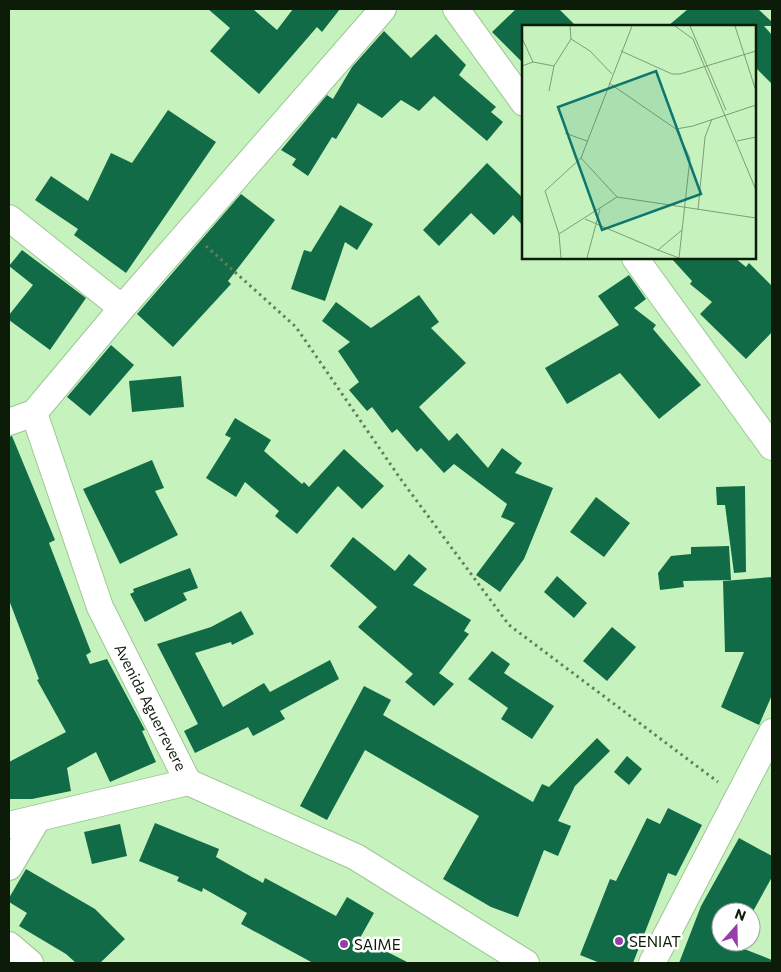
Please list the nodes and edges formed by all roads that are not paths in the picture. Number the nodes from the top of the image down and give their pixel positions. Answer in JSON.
{"nodes":[{"id":1,"x":383,"y":9,"type":"edge"},
{"id":2,"x":456,"y":9,"type":"edge"},
{"id":3,"x":522,"y":100,"type":"edge"},
{"id":4,"x":9,"y":218,"type":"edge"},
{"id":5,"x":636,"y":259,"type":"edge"},
{"id":6,"x":122,"y":308,"type":"junction"},
{"id":7,"x":34,"y":412,"type":"junction"},
{"id":8,"x":9,"y":422,"type":"edge"},
{"id":9,"x":772,"y":447,"type":"edge"},
{"id":10,"x":772,"y":732,"type":"edge"},
{"id":11,"x":188,"y":782,"type":"junction"},
{"id":12,"x":38,"y":818,"type":"junction"},
{"id":13,"x":9,"y":825,"type":"edge"},
{"id":14,"x":9,"y":867,"type":"edge"},
{"id":15,"x":9,"y":945,"type":"edge"},
{"id":16,"x":30,"y":963,"type":"edge"},
{"id":17,"x":526,"y":963,"type":"edge"},
{"id":18,"x":652,"y":963,"type":"edge"}],
"edges":[{"from":1,"to":6,"type":"street"},
{"from":2,"to":3,"type":"street"},
{"from":4,"to":6,"type":"street"},
{"from":5,"to":9,"type":"street"},
{"from":6,"to":7,"type":"street"},
{"from":7,"to":8,"type":"street"},
{"from":7,"to":11,"type":"street","name":"Avenida Aguerrevere"},
{"from":10,"to":18,"type":"street"},
{"from":11,"to":12,"type":"street"},
{"from":11,"to":17,"type":"street","name":"Avenida Aguerrevere"},
{"from":12,"to":13,"type":"street"},
{"from":12,"to":14,"type":"street"},
{"from":15,"to":16,"type":"street"}]}
